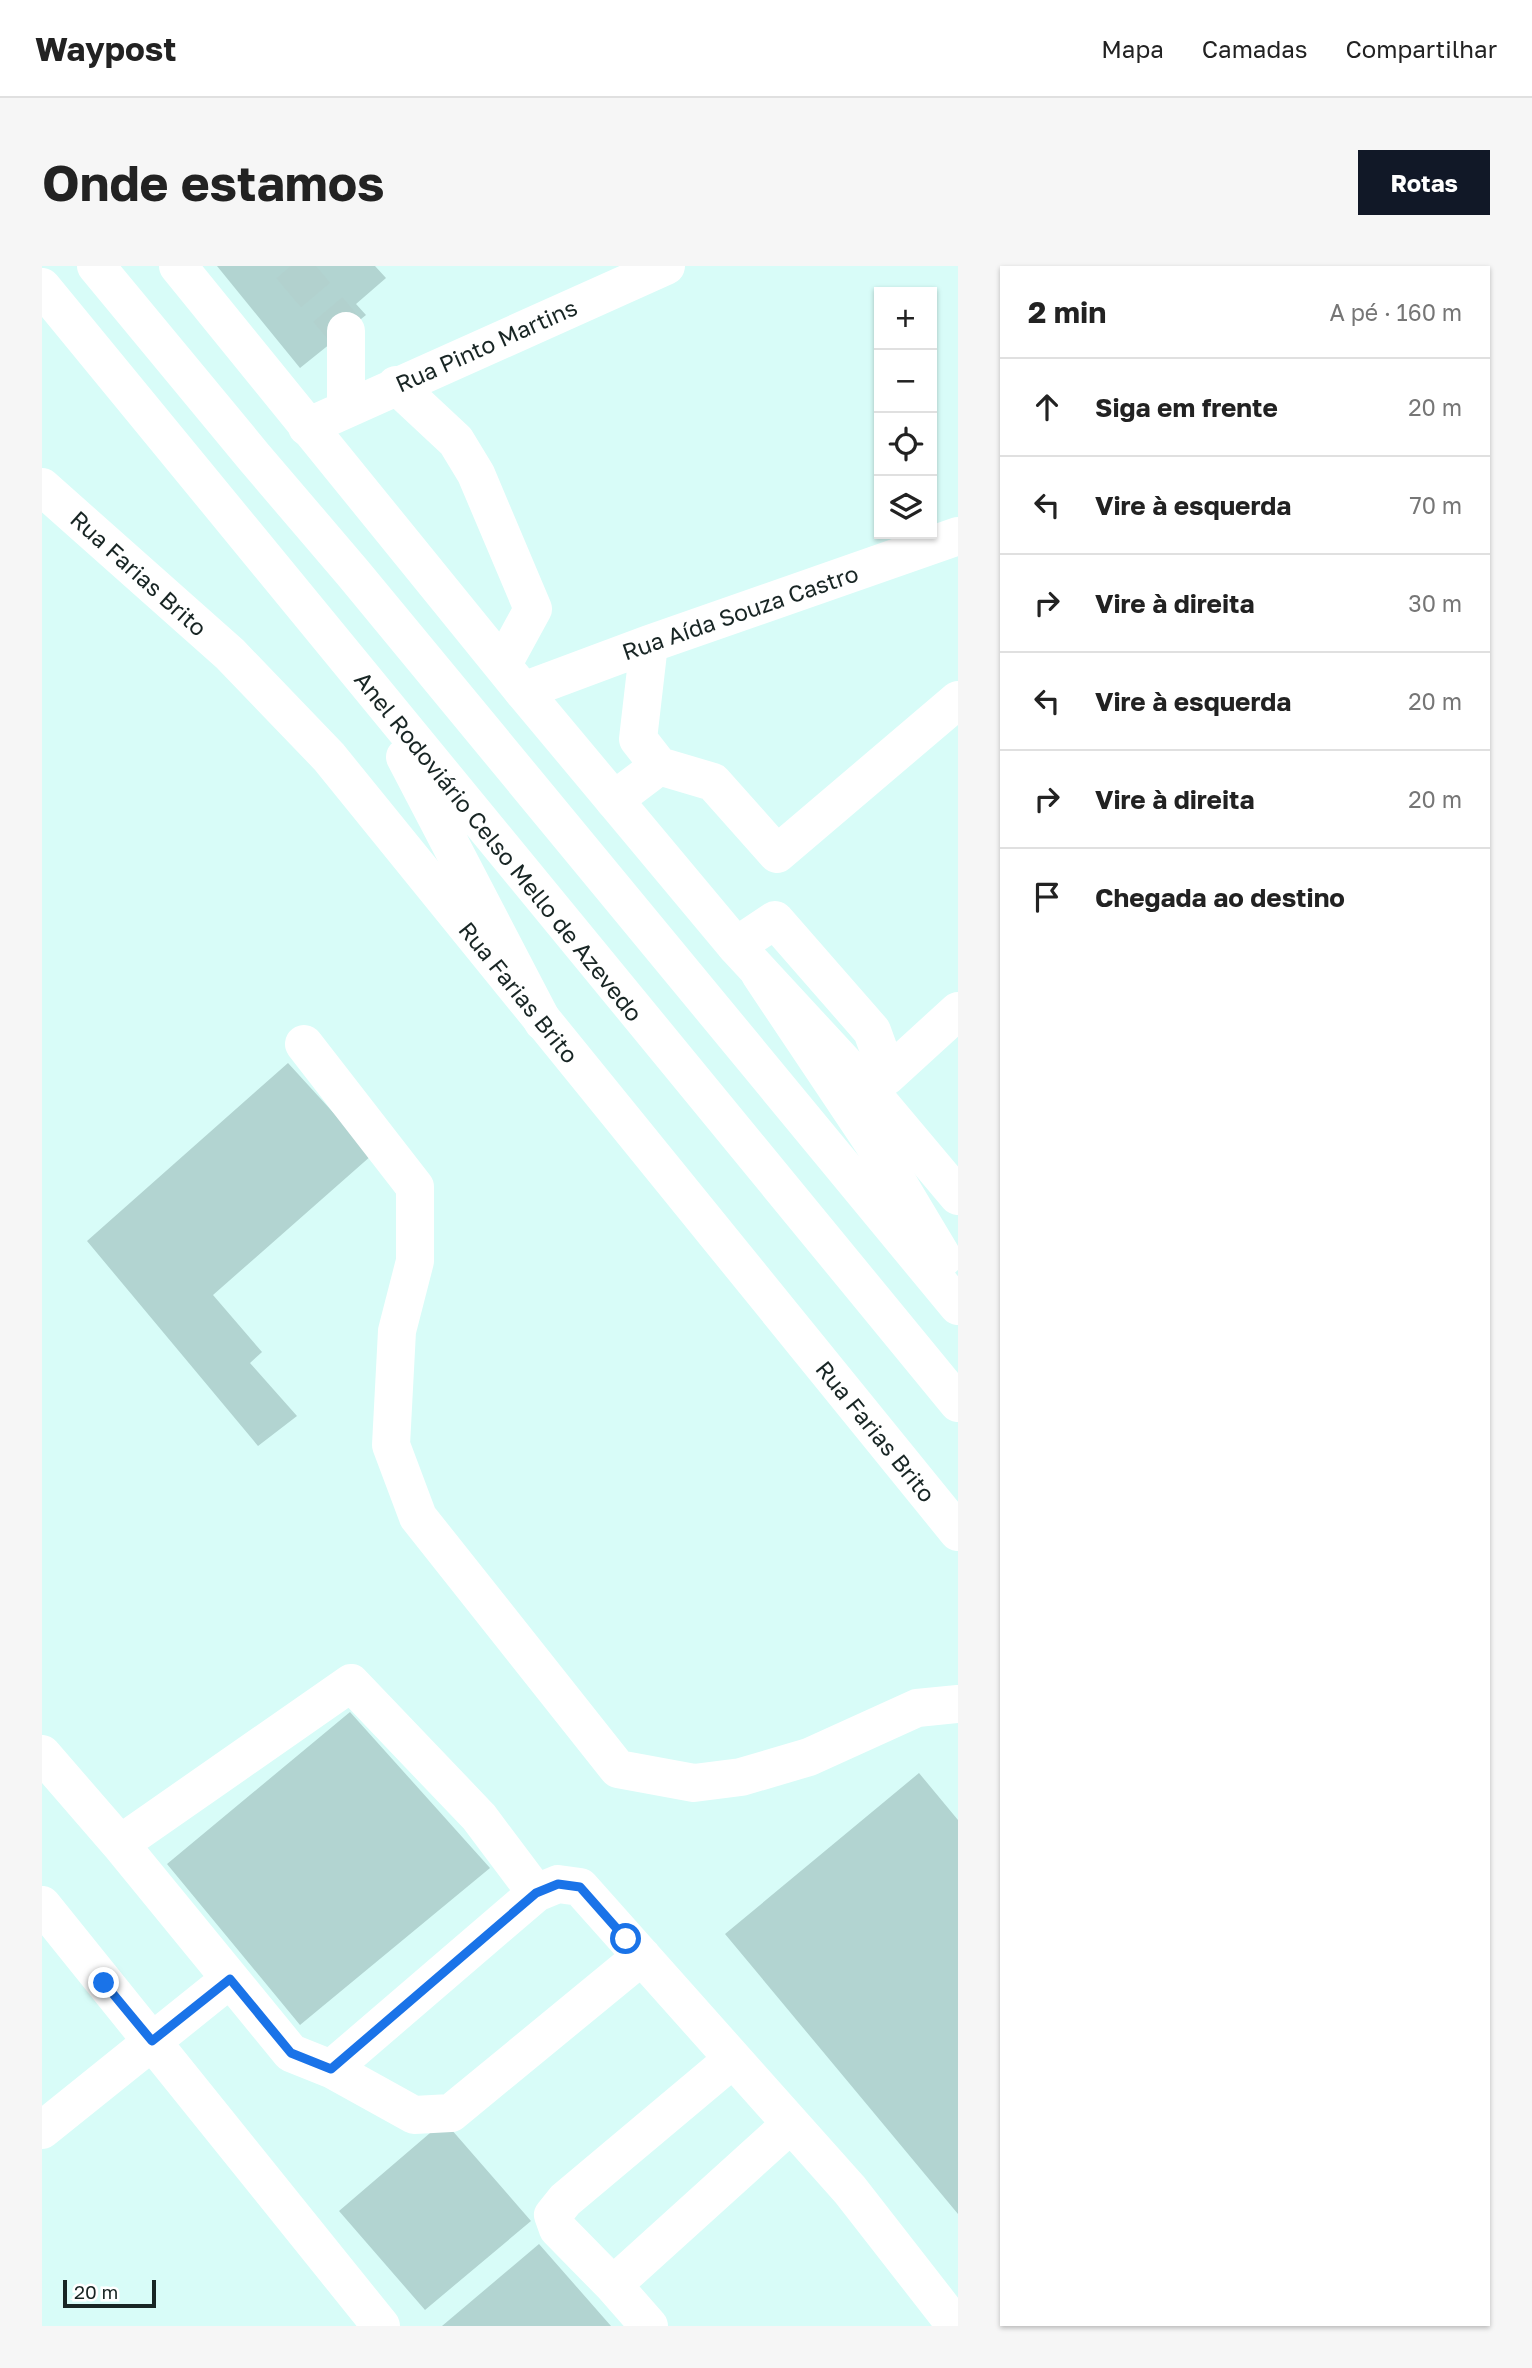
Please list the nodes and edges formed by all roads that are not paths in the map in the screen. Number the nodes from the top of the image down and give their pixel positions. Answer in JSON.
{"nodes":[{"id":1,"x":96,"y":266,"type":"edge"},
{"id":2,"x":178,"y":266,"type":"edge"},
{"id":3,"x":666,"y":266,"type":"edge"},
{"id":4,"x":42,"y":287,"type":"edge"},
{"id":5,"x":42,"y":306,"type":"edge"},
{"id":6,"x":346,"y":331,"type":"tunnel mouth"},
{"id":7,"x":79,"y":333,"type":"junction"},
{"id":8,"x":396,"y":385,"type":"junction"},
{"id":9,"x":346,"y":407,"type":"junction"},
{"id":10,"x":307,"y":427,"type":"junction"},
{"id":11,"x":42,"y":487,"type":"edge"},
{"id":12,"x":958,"y":536,"type":"edge"},
{"id":13,"x":649,"y":644,"type":"junction"},
{"id":14,"x":513,"y":677,"type":"junction"},
{"id":15,"x":368,"y":686,"type":"junction"},
{"id":16,"x":958,"y":700,"type":"edge"},
{"id":17,"x":659,"y":766,"type":"junction"},
{"id":18,"x":614,"y":800,"type":"junction"},
{"id":19,"x":748,"y":960,"type":"junction"},
{"id":20,"x":958,"y":1011,"type":"edge"},
{"id":21,"x":542,"y":1022,"type":"junction"},
{"id":22,"x":304,"y":1044,"type":"dead end"},
{"id":23,"x":878,"y":1082,"type":"junction"},
{"id":24,"x":958,"y":1196,"type":"edge"},
{"id":25,"x":958,"y":1284,"type":"edge"},
{"id":26,"x":958,"y":1306,"type":"edge"},
{"id":27,"x":958,"y":1403,"type":"edge"},
{"id":28,"x":958,"y":1532,"type":"edge"},
{"id":29,"x":958,"y":1704,"type":"edge"},
{"id":30,"x":42,"y":1754,"type":"edge"},
{"id":31,"x":120,"y":1844,"type":"junction"},
{"id":32,"x":536,"y":1893,"type":"junction"},
{"id":33,"x":42,"y":1905,"type":"edge"},
{"id":34,"x":642,"y":1956,"type":"junction"},
{"id":35,"x":230,"y":1979,"type":"junction"},
{"id":36,"x":152,"y":2041,"type":"junction"},
{"id":37,"x":733,"y":2059,"type":"junction"},
{"id":38,"x":331,"y":2069,"type":"junction"},
{"id":39,"x":791,"y":2124,"type":"junction"},
{"id":40,"x":42,"y":2130,"type":"edge"},
{"id":41,"x":613,"y":2285,"type":"junction"},
{"id":42,"x":381,"y":2326,"type":"edge"},
{"id":43,"x":649,"y":2326,"type":"edge"},
{"id":44,"x":956,"y":2326,"type":"edge"}],
"edges":[{"from":1,"to":26,"type":"main road"},
{"from":2,"to":10,"type":"main road"},
{"from":3,"to":8,"type":"main road","name":"Rua Pinto Martins"},
{"from":4,"to":7,"type":"main road","name":"Anel Rodoviário Celso Mello de Azevedo"},
{"from":5,"to":7,"type":"main road"},
{"from":6,"to":9,"type":"main road"},
{"from":7,"to":15,"type":"main road","name":"Anel Rodoviário Celso Mello de Azevedo"},
{"from":8,"to":9,"type":"main road","name":"Rua Pinto Martins"},
{"from":8,"to":14,"type":"main road"},
{"from":9,"to":10,"type":"main road","name":"Rua Pinto Martins"},
{"from":10,"to":14,"type":"main road"},
{"from":11,"to":21,"type":"main road","name":"Rua Farias Brito"},
{"from":12,"to":13,"type":"main road","name":"Rua Aída Souza Castro"},
{"from":13,"to":14,"type":"main road","name":"Rua Aída Souza Castro"},
{"from":13,"to":17,"type":"main road"},
{"from":14,"to":18,"type":"main road"},
{"from":15,"to":21,"type":"main road"},
{"from":15,"to":27,"type":"main road","name":"Anel Rodoviário Celso Mello de Azevedo"},
{"from":16,"to":17,"type":"main road"},
{"from":17,"to":18,"type":"main road"},
{"from":18,"to":19,"type":"main road"},
{"from":19,"to":23,"type":"main road"},
{"from":19,"to":23,"type":"main road"},
{"from":19,"to":25,"type":"main road"},
{"from":20,"to":23,"type":"main road"},
{"from":21,"to":28,"type":"main road","name":"Rua Farias Brito"},
{"from":22,"to":29,"type":"main road"},
{"from":23,"to":24,"type":"main road"},
{"from":30,"to":31,"type":"main road"},
{"from":31,"to":32,"type":"main road"},
{"from":31,"to":35,"type":"main road"},
{"from":32,"to":34,"type":"main road"},
{"from":32,"to":38,"type":"main road"},
{"from":33,"to":36,"type":"main road"},
{"from":34,"to":37,"type":"main road"},
{"from":34,"to":38,"type":"main road"},
{"from":35,"to":36,"type":"main road"},
{"from":35,"to":38,"type":"main road"},
{"from":36,"to":40,"type":"main road"},
{"from":36,"to":42,"type":"main road"},
{"from":37,"to":39,"type":"main road"},
{"from":37,"to":41,"type":"main road"},
{"from":39,"to":41,"type":"main road"},
{"from":39,"to":44,"type":"main road"},
{"from":41,"to":43,"type":"main road"}]}
